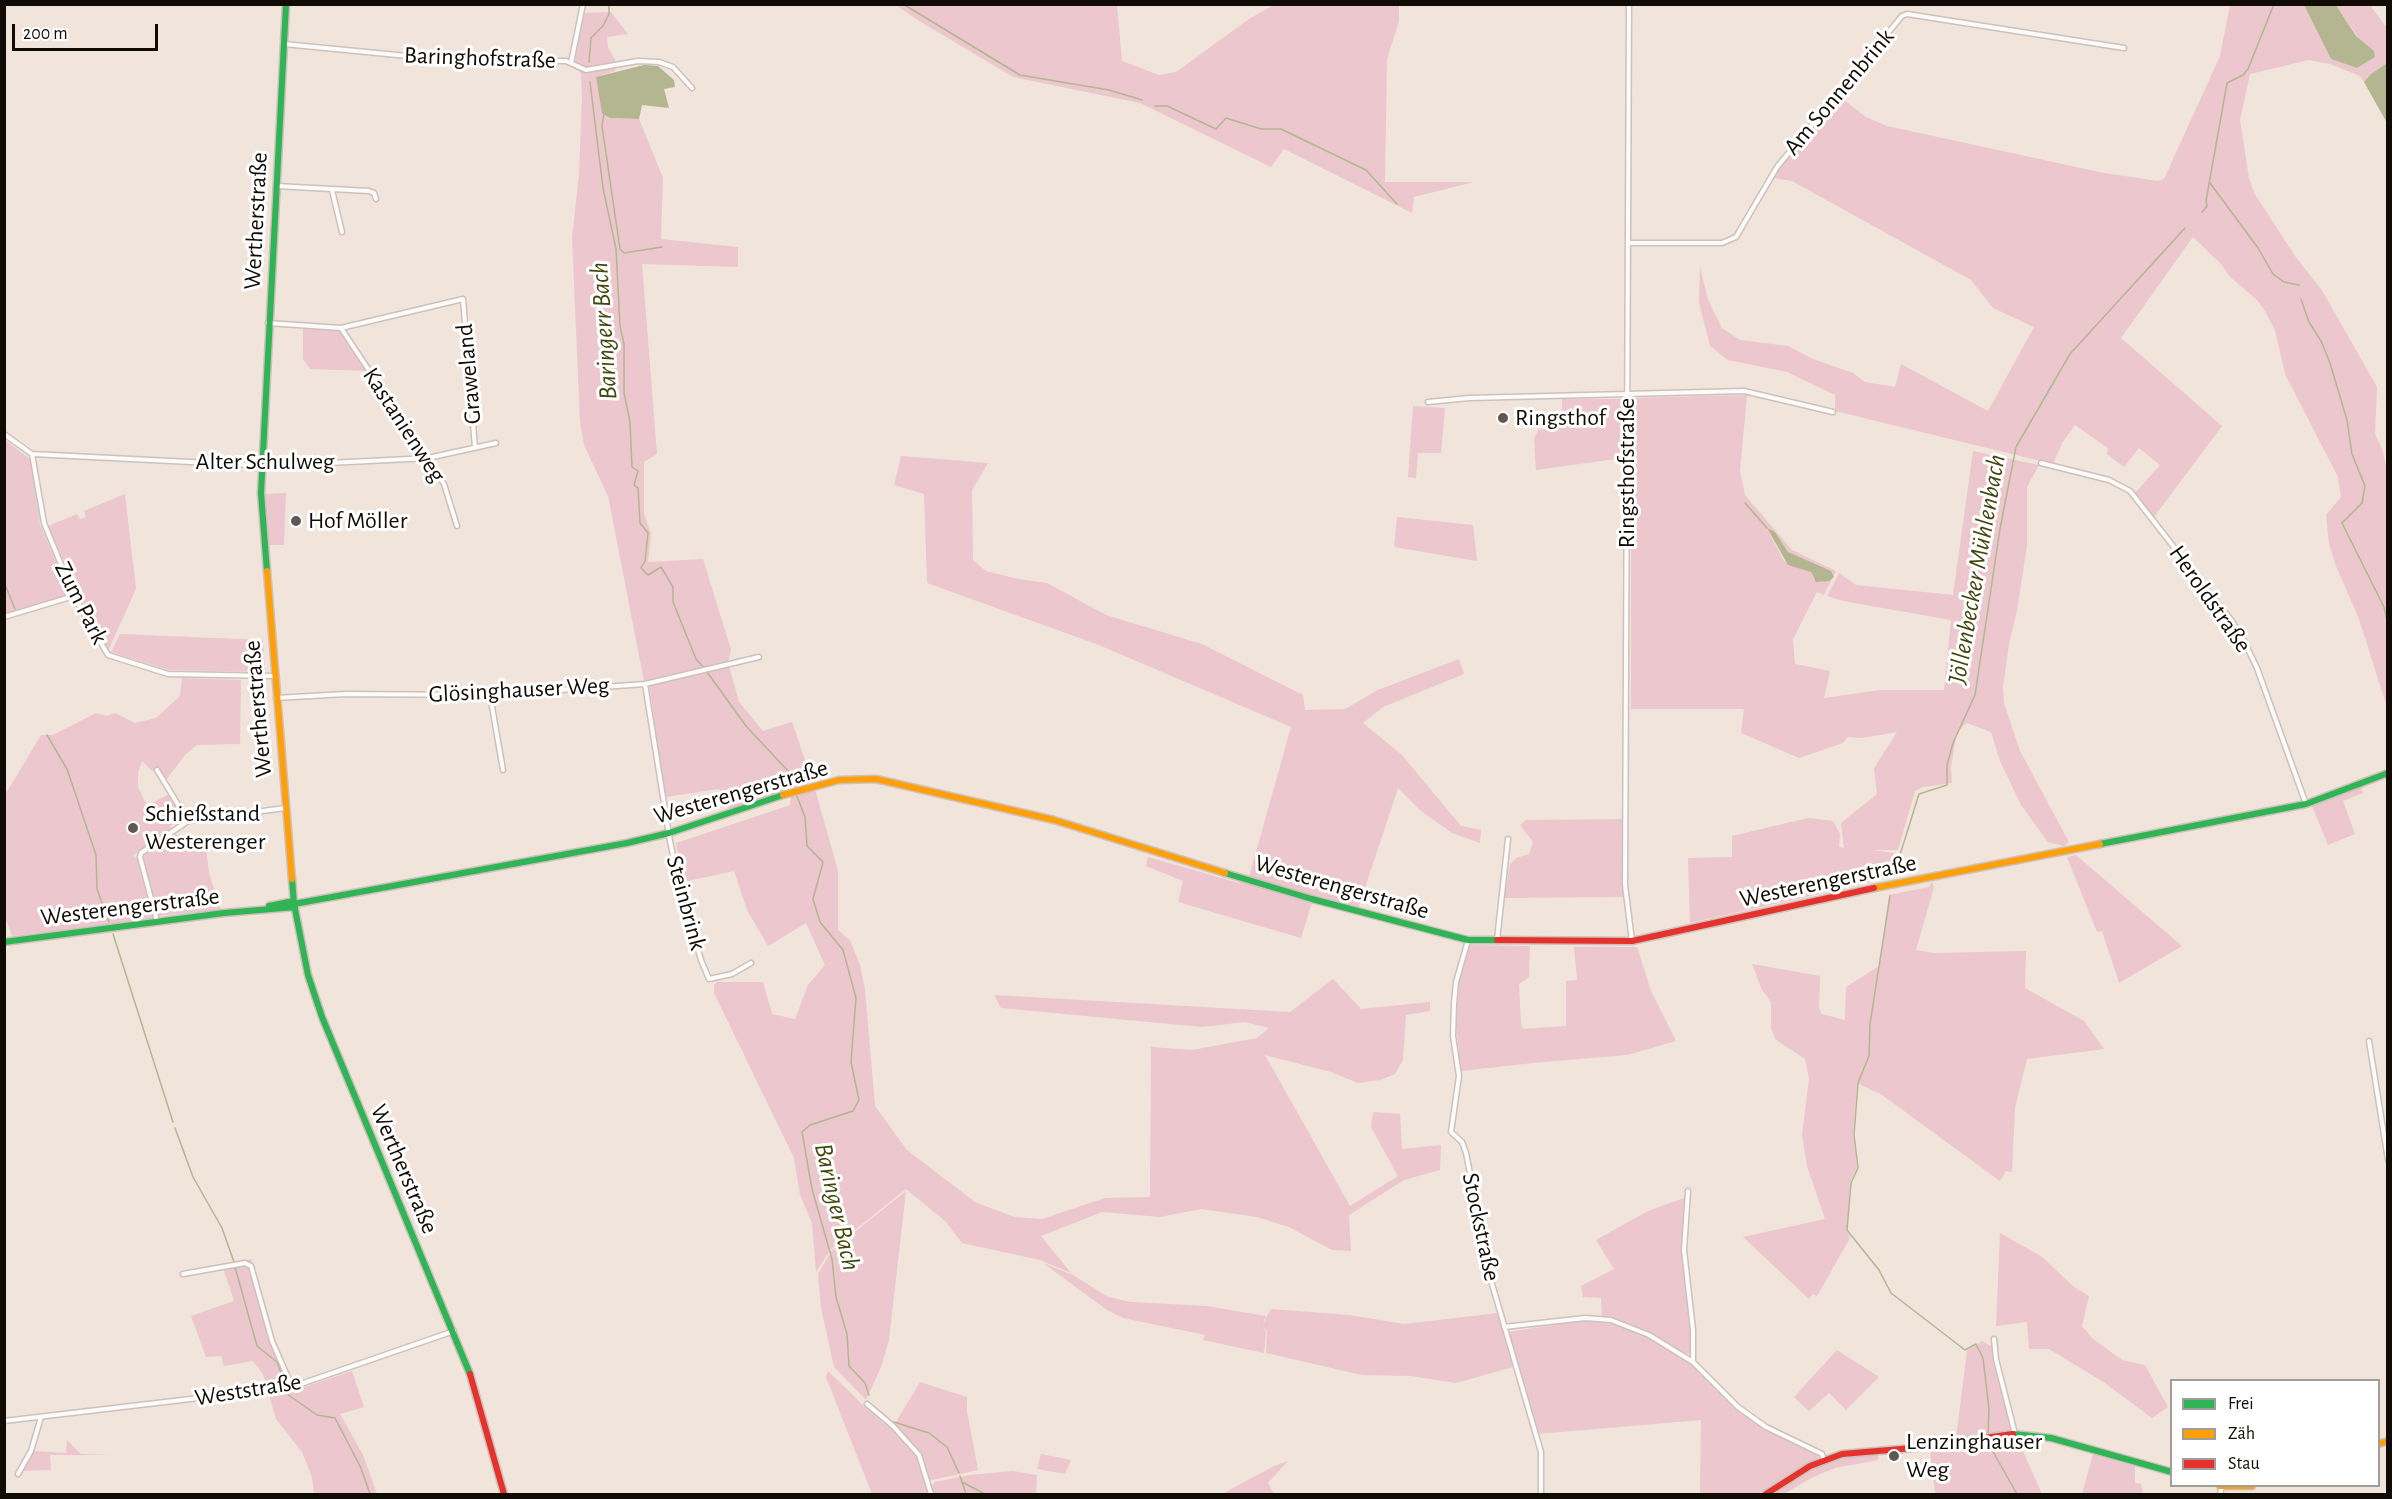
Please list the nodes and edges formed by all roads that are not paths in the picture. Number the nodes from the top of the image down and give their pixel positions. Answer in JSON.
{"nodes":[{"id":1,"x":286,"y":4,"type":"edge"},
{"id":2,"x":583,"y":4,"type":"edge"},
{"id":3,"x":1629,"y":4,"type":"edge"},
{"id":4,"x":284,"y":44,"type":"junction"},
{"id":5,"x":2124,"y":48,"type":"dead end"},
{"id":6,"x":571,"y":63,"type":"junction"},
{"id":7,"x":692,"y":88,"type":"dead end"},
{"id":8,"x":276,"y":186,"type":"junction"},
{"id":9,"x":332,"y":189,"type":"junction"},
{"id":10,"x":376,"y":199,"type":"dead end"},
{"id":11,"x":342,"y":232,"type":"dead end"},
{"id":12,"x":1628,"y":243,"type":"junction"},
{"id":13,"x":268,"y":322,"type":"junction"},
{"id":14,"x":341,"y":328,"type":"junction"},
{"id":15,"x":1628,"y":394,"type":"junction"},
{"id":16,"x":1428,"y":402,"type":"dead end"},
{"id":17,"x":1833,"y":412,"type":"dead end"},
{"id":18,"x":4,"y":434,"type":"edge"},
{"id":19,"x":496,"y":443,"type":"dead end"},
{"id":20,"x":476,"y":448,"type":"junction"},
{"id":21,"x":32,"y":454,"type":"junction"},
{"id":22,"x":428,"y":458,"type":"junction"},
{"id":23,"x":2041,"y":463,"type":"dead end"},
{"id":24,"x":261,"y":465,"type":"junction"},
{"id":25,"x":457,"y":526,"type":"dead end"},
{"id":26,"x":74,"y":596,"type":"junction"},
{"id":27,"x":4,"y":617,"type":"edge"},
{"id":28,"x":759,"y":657,"type":"dead end"},
{"id":29,"x":274,"y":676,"type":"junction"},
{"id":30,"x":645,"y":684,"type":"junction"},
{"id":31,"x":490,"y":695,"type":"junction"},
{"id":32,"x":276,"y":698,"type":"junction"},
{"id":33,"x":157,"y":770,"type":"dead end"},
{"id":34,"x":502,"y":770,"type":"dead end"},
{"id":35,"x":2388,"y":773,"type":"edge"},
{"id":36,"x":2306,"y":804,"type":"junction"},
{"id":37,"x":285,"y":808,"type":"junction"},
{"id":38,"x":188,"y":821,"type":"junction"},
{"id":39,"x":669,"y":833,"type":"junction"},
{"id":40,"x":1508,"y":839,"type":"dead end"},
{"id":41,"x":294,"y":904,"type":"junction"},
{"id":42,"x":157,"y":921,"type":"junction"},
{"id":43,"x":1497,"y":941,"type":"junction"},
{"id":44,"x":1632,"y":941,"type":"junction"},
{"id":45,"x":4,"y":942,"type":"edge"},
{"id":46,"x":1467,"y":942,"type":"junction"},
{"id":47,"x":752,"y":963,"type":"dead end"},
{"id":48,"x":2369,"y":1041,"type":"dead end"},
{"id":49,"x":2388,"y":1160,"type":"edge"},
{"id":50,"x":1688,"y":1191,"type":"dead end"},
{"id":51,"x":183,"y":1274,"type":"dead end"},
{"id":52,"x":1504,"y":1327,"type":"junction"},
{"id":53,"x":454,"y":1331,"type":"junction"},
{"id":54,"x":1994,"y":1339,"type":"dead end"},
{"id":55,"x":1692,"y":1362,"type":"junction"},
{"id":56,"x":292,"y":1387,"type":"junction"},
{"id":57,"x":867,"y":1404,"type":"dead end"},
{"id":58,"x":41,"y":1417,"type":"junction"},
{"id":59,"x":4,"y":1421,"type":"edge"},
{"id":60,"x":2015,"y":1434,"type":"junction"},
{"id":61,"x":1824,"y":1460,"type":"junction"},
{"id":62,"x":2170,"y":1471,"type":"edge"},
{"id":63,"x":18,"y":1474,"type":"dead end"},
{"id":64,"x":504,"y":1494,"type":"edge"},
{"id":65,"x":931,"y":1494,"type":"edge"},
{"id":66,"x":1541,"y":1494,"type":"edge"},
{"id":67,"x":1766,"y":1494,"type":"edge"}],
"edges":[{"from":1,"to":4,"type":"street","name":"Wertherstraße"},
{"from":2,"to":6,"type":"street"},
{"from":3,"to":12,"type":"street","name":"Ringsthofstraße"},
{"from":4,"to":6,"type":"street","name":"Baringhofstraße"},
{"from":4,"to":8,"type":"street","name":"Wertherstraße"},
{"from":5,"to":12,"type":"street","name":"Am Sonnenbrink"},
{"from":6,"to":7,"type":"street","name":"Baringhofstraße"},
{"from":8,"to":9,"type":"street"},
{"from":8,"to":13,"type":"street","name":"Wertherstraße"},
{"from":9,"to":10,"type":"street"},
{"from":9,"to":11,"type":"street"},
{"from":12,"to":15,"type":"street","name":"Ringsthofstraße"},
{"from":13,"to":14,"type":"street"},
{"from":13,"to":24,"type":"street","name":"Wertherstraße"},
{"from":14,"to":20,"type":"street","name":"Graweland"},
{"from":14,"to":22,"type":"street","name":"Kastanienweg"},
{"from":15,"to":16,"type":"street"},
{"from":15,"to":17,"type":"street"},
{"from":15,"to":44,"type":"street","name":"Ringsthofstraße"},
{"from":18,"to":21,"type":"street"},
{"from":19,"to":20,"type":"street","name":"Alter Schulweg"},
{"from":20,"to":22,"type":"street","name":"Alter Schulweg"},
{"from":21,"to":24,"type":"street","name":"Alter Schulweg"},
{"from":21,"to":26,"type":"street","name":"Zum Park"},
{"from":22,"to":24,"type":"street","name":"Alter Schulweg"},
{"from":22,"to":25,"type":"street","name":"Kastanienweg"},
{"from":23,"to":36,"type":"street","name":"Heroldstraße"},
{"from":24,"to":29,"type":"street","name":"Wertherstraße"},
{"from":26,"to":27,"type":"street"},
{"from":26,"to":29,"type":"street","name":"Zum Park"},
{"from":28,"to":30,"type":"street","name":"Glösinghauser Weg"},
{"from":29,"to":32,"type":"street","name":"Wertherstraße"},
{"from":30,"to":31,"type":"street","name":"Glösinghauser Weg"},
{"from":30,"to":39,"type":"street","name":"Steinbrink"},
{"from":31,"to":32,"type":"street","name":"Glösinghauser Weg"},
{"from":31,"to":34,"type":"street"},
{"from":32,"to":37,"type":"street","name":"Wertherstraße"},
{"from":33,"to":38,"type":"street"},
{"from":35,"to":36,"type":"street","name":"Westerengerstraße"},
{"from":36,"to":44,"type":"street","name":"Westerengerstraße"},
{"from":37,"to":38,"type":"street"},
{"from":37,"to":41,"type":"street","name":"Wertherstraße"},
{"from":38,"to":42,"type":"street"},
{"from":39,"to":41,"type":"street","name":"Westerengerstraße"},
{"from":39,"to":46,"type":"street","name":"Westerengerstraße"},
{"from":39,"to":47,"type":"street","name":"Steinbrink"},
{"from":40,"to":43,"type":"street"},
{"from":41,"to":42,"type":"street","name":"Westerengerstraße"},
{"from":41,"to":53,"type":"street","name":"Wertherstraße"},
{"from":42,"to":45,"type":"street","name":"Westerengerstraße"},
{"from":43,"to":44,"type":"street","name":"Westerengerstraße"},
{"from":43,"to":46,"type":"street","name":"Westerengerstraße"},
{"from":46,"to":52,"type":"street","name":"Stockstraße"},
{"from":48,"to":49,"type":"street"},
{"from":50,"to":55,"type":"street"},
{"from":51,"to":56,"type":"street"},
{"from":52,"to":55,"type":"street"},
{"from":52,"to":66,"type":"street","name":"Stockstraße"},
{"from":53,"to":56,"type":"street","name":"Weststraße"},
{"from":53,"to":64,"type":"street","name":"Wertherstraße"},
{"from":54,"to":60,"type":"street"},
{"from":55,"to":61,"type":"street"},
{"from":56,"to":58,"type":"street","name":"Weststraße"},
{"from":57,"to":65,"type":"street"},
{"from":58,"to":59,"type":"street","name":"Weststraße"},
{"from":58,"to":63,"type":"street"},
{"from":60,"to":61,"type":"street"},
{"from":60,"to":62,"type":"street"},
{"from":61,"to":67,"type":"street"}]}
